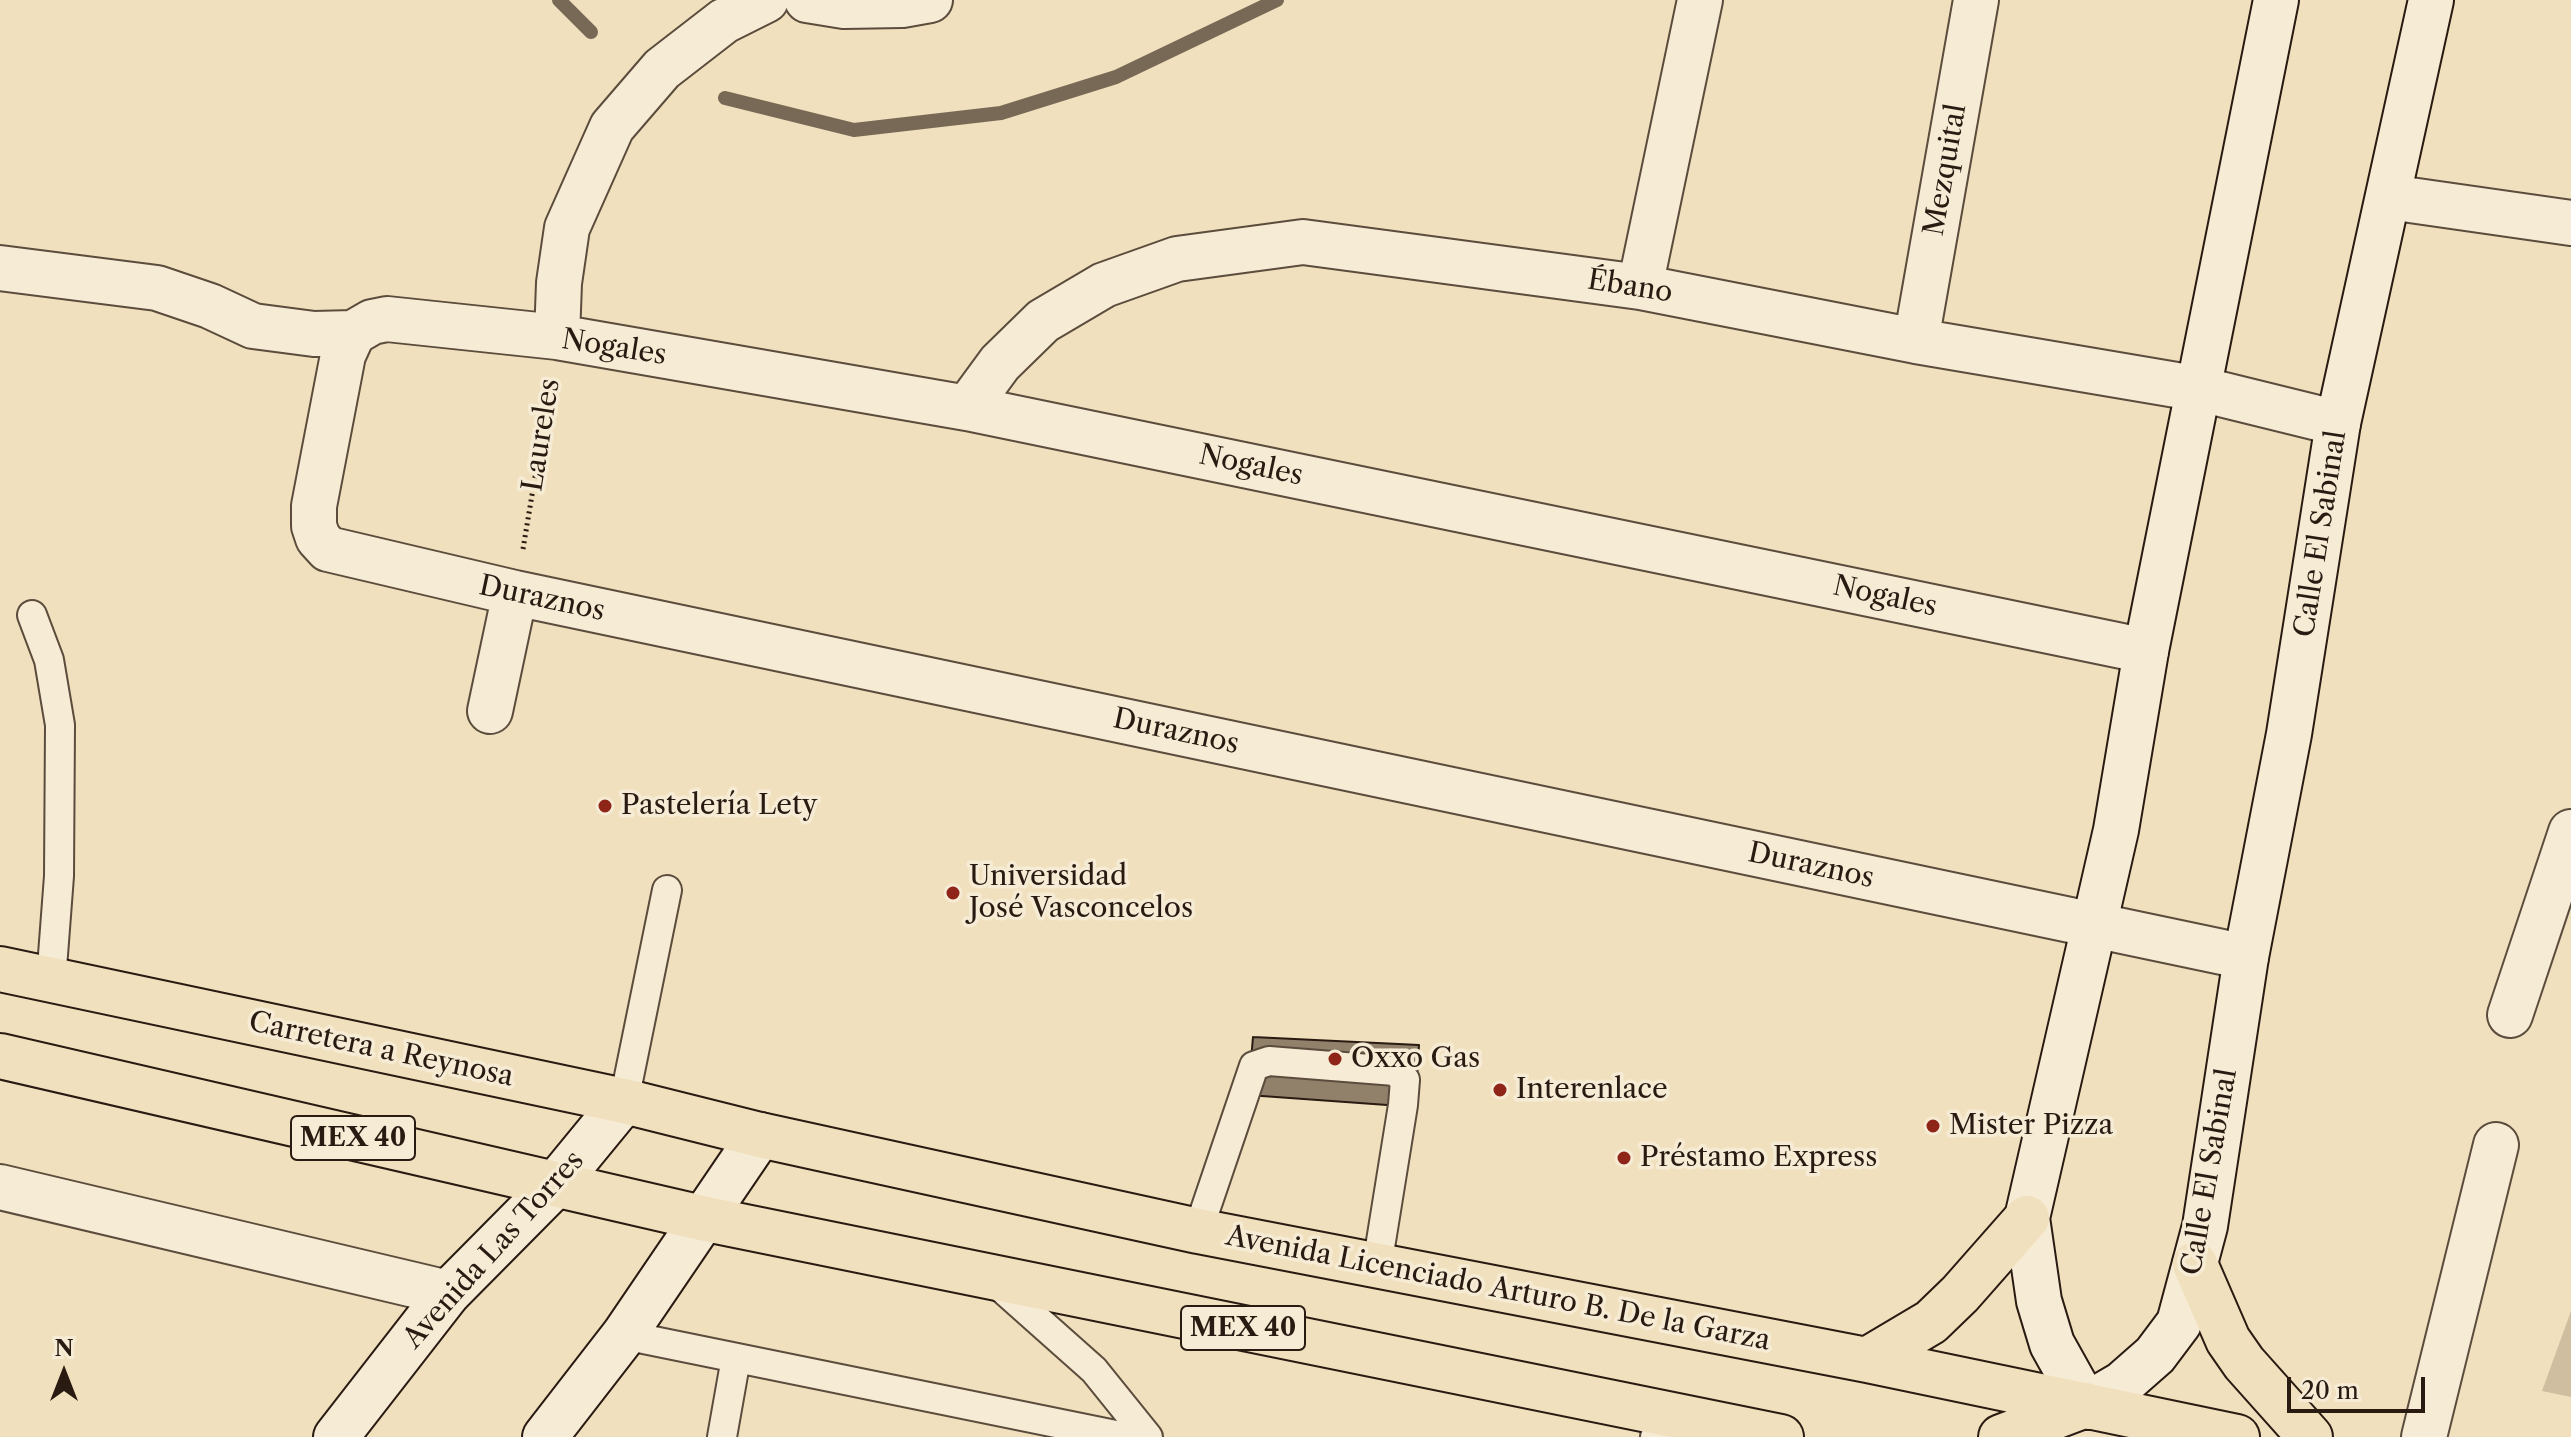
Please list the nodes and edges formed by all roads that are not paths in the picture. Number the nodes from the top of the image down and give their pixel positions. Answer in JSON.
{"nodes":[{"id":1,"x":766,"y":0,"type":"edge"},
{"id":2,"x":807,"y":0,"type":"edge"},
{"id":3,"x":930,"y":0,"type":"edge"},
{"id":4,"x":1700,"y":0,"type":"edge"},
{"id":5,"x":1976,"y":0,"type":"edge"},
{"id":6,"x":2276,"y":0,"type":"edge"},
{"id":7,"x":2431,"y":0,"type":"edge"},
{"id":8,"x":2389,"y":197,"type":"junction"},
{"id":9,"x":2571,"y":223,"type":"edge"},
{"id":10,"x":0,"y":268,"type":"edge"},
{"id":11,"x":1640,"y":287,"type":"junction"},
{"id":12,"x":353,"y":333,"type":"junction"},
{"id":13,"x":557,"y":337,"type":"junction"},
{"id":14,"x":1916,"y":341,"type":"junction"},
{"id":15,"x":2200,"y":389,"type":"junction"},
{"id":16,"x":967,"y":408,"type":"junction"},
{"id":17,"x":2338,"y":423,"type":"junction"},
{"id":18,"x":515,"y":593,"type":"junction"},
{"id":19,"x":32,"y":615,"type":"dead end"},
{"id":20,"x":2146,"y":651,"type":"junction"},
{"id":21,"x":490,"y":711,"type":"dead end"},
{"id":22,"x":2571,"y":832,"type":"edge"},
{"id":23,"x":667,"y":890,"type":"dead end"},
{"id":24,"x":2095,"y":925,"type":"junction"},
{"id":25,"x":2246,"y":957,"type":"junction"},
{"id":26,"x":0,"y":969,"type":"edge"},
{"id":27,"x":51,"y":981,"type":"junction"},
{"id":28,"x":2510,"y":1015,"type":"dead end"},
{"id":29,"x":0,"y":1056,"type":"edge"},
{"id":30,"x":624,"y":1101,"type":"junction"},
{"id":31,"x":760,"y":1135,"type":"junction"},
{"id":32,"x":2496,"y":1145,"type":"dead end"},
{"id":33,"x":555,"y":1185,"type":"junction"},
{"id":34,"x":0,"y":1187,"type":"edge"},
{"id":35,"x":2027,"y":1218,"type":"junction"},
{"id":36,"x":706,"y":1219,"type":"junction"},
{"id":37,"x":1198,"y":1231,"type":"junction"},
{"id":38,"x":2195,"y":1264,"type":"junction"},
{"id":39,"x":1377,"y":1266,"type":"junction"},
{"id":40,"x":988,"y":1276,"type":"junction"},
{"id":41,"x":448,"y":1293,"type":"junction"},
{"id":42,"x":624,"y":1335,"type":"junction"},
{"id":43,"x":736,"y":1358,"type":"junction"},
{"id":44,"x":1867,"y":1360,"type":"junction"},
{"id":45,"x":2098,"y":1421,"type":"edge"},
{"id":46,"x":1762,"y":1433,"type":"edge"},
{"id":47,"x":336,"y":1437,"type":"edge"},
{"id":48,"x":545,"y":1437,"type":"edge"},
{"id":49,"x":722,"y":1437,"type":"edge"},
{"id":50,"x":1125,"y":1437,"type":"edge"},
{"id":51,"x":1148,"y":1437,"type":"edge"},
{"id":52,"x":1655,"y":1437,"type":"edge"},
{"id":53,"x":2001,"y":1437,"type":"edge"},
{"id":54,"x":2237,"y":1437,"type":"edge"},
{"id":55,"x":2310,"y":1437,"type":"edge"},
{"id":56,"x":2424,"y":1437,"type":"edge"}],
"edges":[{"from":1,"to":13,"type":"street","name":"Laureles"},
{"from":2,"to":3,"type":"street"},
{"from":4,"to":11,"type":"street"},
{"from":5,"to":14,"type":"street","name":"Mezquital"},
{"from":6,"to":15,"type":"street"},
{"from":7,"to":8,"type":"street","name":"Calle El Sabinal"},
{"from":8,"to":9,"type":"street"},
{"from":8,"to":17,"type":"street","name":"Calle El Sabinal"},
{"from":10,"to":12,"type":"street","name":"Nogales"},
{"from":11,"to":14,"type":"street","name":"Ébano"},
{"from":11,"to":16,"type":"street","name":"Ébano"},
{"from":12,"to":13,"type":"street","name":"Nogales"},
{"from":12,"to":18,"type":"street","name":"Duraznos"},
{"from":13,"to":16,"type":"street","name":"Nogales"},
{"from":14,"to":15,"type":"street","name":"Ébano"},
{"from":15,"to":17,"type":"street","name":"Ébano"},
{"from":15,"to":20,"type":"street"},
{"from":16,"to":20,"type":"street","name":"Nogales"},
{"from":17,"to":25,"type":"street","name":"Calle El Sabinal"},
{"from":18,"to":21,"type":"street"},
{"from":18,"to":24,"type":"street","name":"Duraznos"},
{"from":19,"to":27,"type":"lane"},
{"from":20,"to":24,"type":"street"},
{"from":22,"to":28,"type":"street"},
{"from":23,"to":30,"type":"lane"},
{"from":24,"to":25,"type":"street","name":"Duraznos"},
{"from":24,"to":35,"type":"street"},
{"from":25,"to":38,"type":"street","name":"Calle El Sabinal"},
{"from":26,"to":27,"type":"main road","name":"Carretera a Reynosa"},
{"from":27,"to":30,"type":"main road","name":"Carretera a Reynosa"},
{"from":29,"to":33,"type":"main road","number":"MEX 40"},
{"from":30,"to":31,"type":"main road","name":"Carretera a Reynosa"},
{"from":30,"to":33,"type":"street","name":"Avenida Las Torres"},
{"from":31,"to":36,"type":"street"},
{"from":31,"to":37,"type":"main road","name":"Avenida Licenciado Arturo B. De la Garza"},
{"from":32,"to":56,"type":"street"},
{"from":33,"to":36,"type":"main road","number":"MEX 40"},
{"from":33,"to":41,"type":"street","name":"Avenida Las Torres"},
{"from":34,"to":41,"type":"street"},
{"from":35,"to":44,"type":"main road"},
{"from":35,"to":45,"type":"street"},
{"from":36,"to":40,"type":"main road","number":"MEX 40"},
{"from":36,"to":42,"type":"street"},
{"from":37,"to":39,"type":"main road","name":"Avenida Licenciado Arturo B. De la Garza"},
{"from":37,"to":39,"type":"lane"},
{"from":38,"to":45,"type":"street","name":"Calle El Sabinal"},
{"from":38,"to":55,"type":"main road"},
{"from":39,"to":44,"type":"main road","name":"Avenida Licenciado Arturo B. De la Garza"},
{"from":40,"to":46,"type":"main road","number":"MEX 40"},
{"from":40,"to":51,"type":"lane"},
{"from":41,"to":47,"type":"street","name":"Avenida Las Torres"},
{"from":42,"to":43,"type":"lane"},
{"from":42,"to":48,"type":"street"},
{"from":43,"to":49,"type":"lane"},
{"from":43,"to":50,"type":"lane"},
{"from":44,"to":45,"type":"main road","name":"Avenida Licenciado Arturo B. De la Garza"},
{"from":45,"to":53,"type":"main road"},
{"from":45,"to":54,"type":"main road","name":"Avenida Licenciado Arturo B. De la Garza"},
{"from":46,"to":52,"type":"lane"}]}
